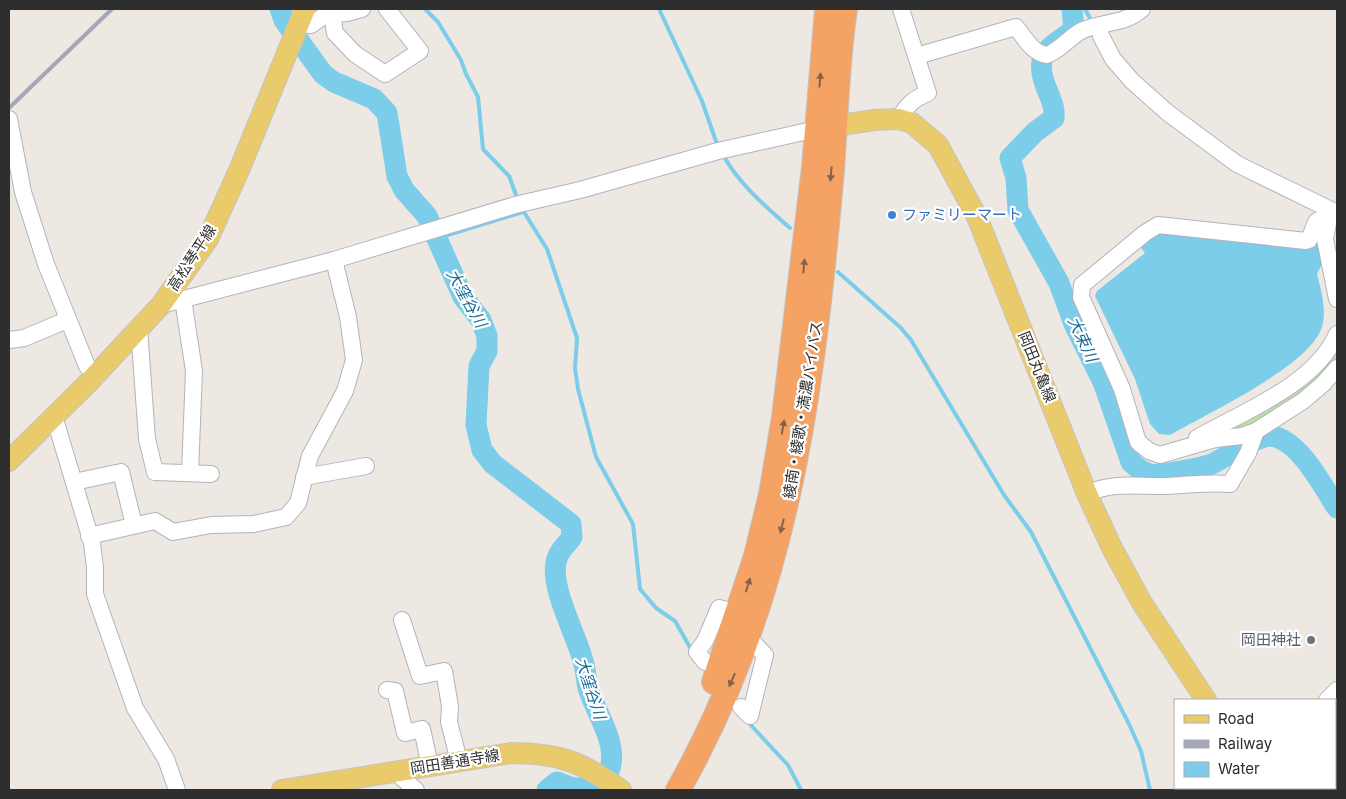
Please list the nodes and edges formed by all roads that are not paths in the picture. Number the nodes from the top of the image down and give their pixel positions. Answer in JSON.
{"nodes":[{"id":1,"x":362,"y":9,"type":"edge"},
{"id":2,"x":387,"y":9,"type":"edge"},
{"id":3,"x":826,"y":9,"type":"edge"},
{"id":4,"x":845,"y":9,"type":"edge"},
{"id":5,"x":901,"y":9,"type":"edge"},
{"id":6,"x":1142,"y":9,"type":"edge"},
{"id":7,"x":332,"y":14,"type":"junction"},
{"id":8,"x":299,"y":26,"type":"edge"},
{"id":9,"x":1095,"y":27,"type":"junction"},
{"id":10,"x":916,"y":56,"type":"junction"},
{"id":11,"x":9,"y":119,"type":"edge"},
{"id":12,"x":899,"y":119,"type":"junction"},
{"id":13,"x":826,"y":127,"type":"junction"},
{"id":14,"x":14,"y":177,"type":"edge"},
{"id":15,"x":1328,"y":218,"type":"edge"},
{"id":16,"x":334,"y":260,"type":"junction"},
{"id":17,"x":1335,"y":282,"type":"edge"},
{"id":18,"x":184,"y":299,"type":"junction"},
{"id":19,"x":1337,"y":299,"type":"edge"},
{"id":20,"x":161,"y":305,"type":"junction"},
{"id":21,"x":67,"y":320,"type":"junction"},
{"id":22,"x":139,"y":328,"type":"junction"},
{"id":23,"x":1337,"y":334,"type":"edge"},
{"id":24,"x":9,"y":340,"type":"edge"},
{"id":25,"x":1337,"y":368,"type":"edge"},
{"id":26,"x":96,"y":374,"type":"junction"},
{"id":27,"x":54,"y":416,"type":"junction"},
{"id":28,"x":1255,"y":434,"type":"junction"},
{"id":29,"x":1190,"y":445,"type":"junction"},
{"id":30,"x":9,"y":461,"type":"edge"},
{"id":31,"x":366,"y":466,"type":"dead end"},
{"id":32,"x":190,"y":473,"type":"junction"},
{"id":33,"x":211,"y":474,"type":"dead end"},
{"id":34,"x":304,"y":477,"type":"junction"},
{"id":35,"x":74,"y":482,"type":"junction"},
{"id":36,"x":1087,"y":494,"type":"junction"},
{"id":37,"x":134,"y":525,"type":"junction"},
{"id":38,"x":89,"y":536,"type":"junction"},
{"id":39,"x":739,"y":613,"type":"junction"},
{"id":40,"x":402,"y":620,"type":"dead end"},
{"id":41,"x":749,"y":638,"type":"junction"},
{"id":42,"x":705,"y":662,"type":"dead end"},
{"id":43,"x":387,"y":690,"type":"dead end"},
{"id":44,"x":1337,"y":690,"type":"edge"},
{"id":45,"x":1205,"y":699,"type":"edge"},
{"id":46,"x":1328,"y":699,"type":"edge"},
{"id":47,"x":740,"y":707,"type":"dead end"},
{"id":48,"x":459,"y":761,"type":"junction"},
{"id":49,"x":430,"y":766,"type":"junction"},
{"id":50,"x":394,"y":771,"type":"junction"},
{"id":51,"x":348,"y":785,"type":"edge"},
{"id":52,"x":614,"y":788,"type":"edge"},
{"id":53,"x":176,"y":790,"type":"edge"},
{"id":54,"x":282,"y":790,"type":"edge"},
{"id":55,"x":416,"y":790,"type":"edge"},
{"id":56,"x":660,"y":790,"type":"edge"},
{"id":57,"x":678,"y":790,"type":"edge"}],
"edges":[{"from":1,"to":7,"type":"street"},
{"from":2,"to":7,"type":"street"},
{"from":13,"to":3,"type":"highway","name":"綾南・綾歌・満濃バイパス","one_way":true},
{"from":4,"to":13,"type":"highway","name":"綾南・綾歌・満濃バイパス"},
{"from":5,"to":10,"type":"street"},
{"from":6,"to":9,"type":"street"},
{"from":7,"to":8,"type":"street"},
{"from":8,"to":20,"type":"main road","name":"高松琴平線"},
{"from":9,"to":10,"type":"street"},
{"from":9,"to":15,"type":"street"},
{"from":10,"to":12,"type":"street"},
{"from":11,"to":14,"type":"street"},
{"from":12,"to":13,"type":"main road"},
{"from":12,"to":36,"type":"main road","name":"岡田丸亀線"},
{"from":13,"to":16,"type":"street"},
{"from":39,"to":13,"type":"highway","name":"綾南・綾歌・満濃バイパス","one_way":true},
{"from":13,"to":41,"type":"highway","name":"綾南・綾歌・満濃バイパス","one_way":true},
{"from":14,"to":21,"type":"street"},
{"from":15,"to":17,"type":"street"},
{"from":15,"to":29,"type":"street"},
{"from":16,"to":18,"type":"street"},
{"from":16,"to":34,"type":"street"},
{"from":17,"to":19,"type":"street"},
{"from":18,"to":20,"type":"street"},
{"from":18,"to":32,"type":"street"},
{"from":20,"to":22,"type":"main road","name":"高松琴平線"},
{"from":21,"to":24,"type":"street"},
{"from":21,"to":26,"type":"street"},
{"from":22,"to":26,"type":"main road","name":"高松琴平線"},
{"from":22,"to":32,"type":"street"},
{"from":23,"to":29,"type":"street"},
{"from":25,"to":28,"type":"street"},
{"from":26,"to":27,"type":"main road","name":"高松琴平線"},
{"from":27,"to":30,"type":"main road","name":"高松琴平線"},
{"from":27,"to":35,"type":"street"},
{"from":28,"to":29,"type":"street"},
{"from":28,"to":36,"type":"street"},
{"from":31,"to":34,"type":"street"},
{"from":32,"to":33,"type":"street"},
{"from":34,"to":37,"type":"street"},
{"from":35,"to":37,"type":"street"},
{"from":35,"to":38,"type":"street"},
{"from":36,"to":45,"type":"main road","name":"岡田丸亀線"},
{"from":37,"to":38,"type":"street"},
{"from":38,"to":53,"type":"street"},
{"from":39,"to":42,"type":"street"},
{"from":39,"to":56,"type":"highway","name":"綾南・綾歌・満濃バイパス"},
{"from":40,"to":48,"type":"street"},
{"from":41,"to":47,"type":"street"},
{"from":41,"to":57,"type":"highway","name":"綾南・綾歌・満濃バイパス","one_way":true},
{"from":43,"to":49,"type":"street"},
{"from":44,"to":46,"type":"street"},
{"from":48,"to":49,"type":"main road","name":"岡田善通寺線"},
{"from":48,"to":52,"type":"main road","name":"岡田善通寺線"},
{"from":49,"to":50,"type":"main road","name":"岡田善通寺線"},
{"from":50,"to":51,"type":"main road","name":"岡田善通寺線"},
{"from":50,"to":55,"type":"street"},
{"from":51,"to":54,"type":"main road","name":"岡田善通寺線"}]}
